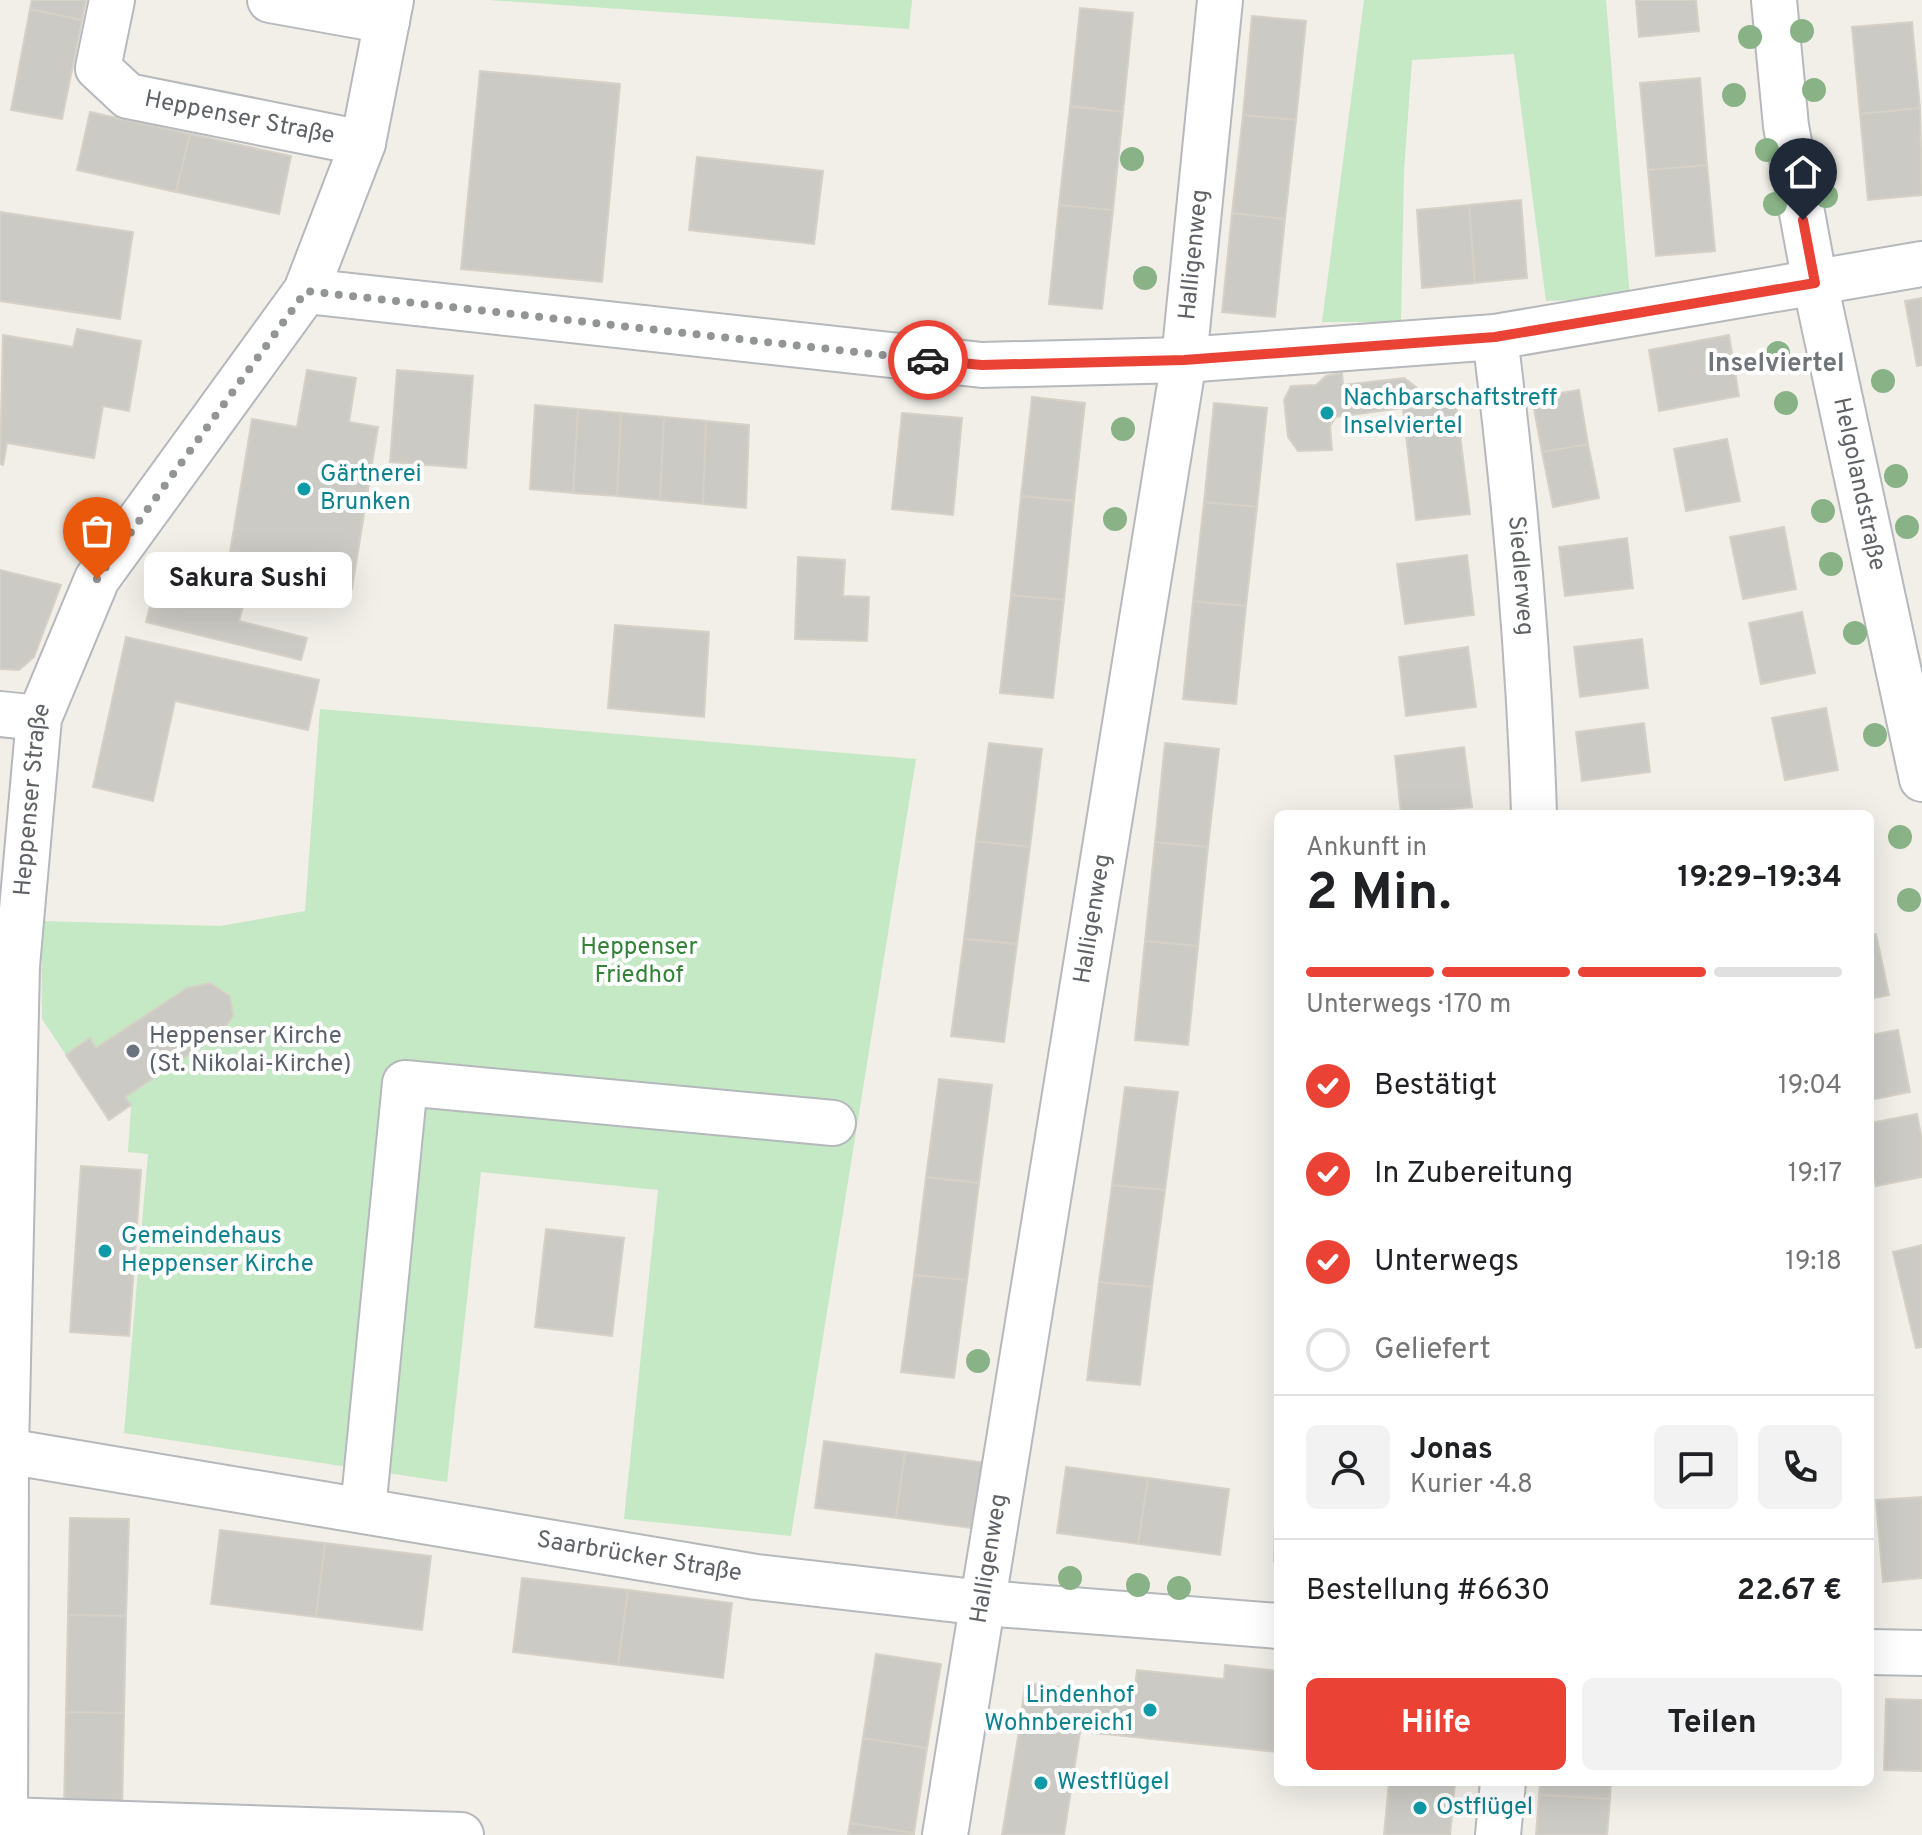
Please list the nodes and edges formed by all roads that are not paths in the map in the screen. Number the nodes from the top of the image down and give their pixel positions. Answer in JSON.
{"nodes":[{"id":1,"x":112,"y":0,"type":"edge"},
{"id":2,"x":270,"y":0,"type":"edge"},
{"id":3,"x":1220,"y":0,"type":"edge"},
{"id":4,"x":1774,"y":0,"type":"edge"},
{"id":5,"x":389,"y":11,"type":"edge"},
{"id":6,"x":363,"y":143,"type":"junction"},
{"id":7,"x":1922,"y":264,"type":"edge"},
{"id":8,"x":1815,"y":283,"type":"junction"},
{"id":9,"x":306,"y":291,"type":"junction"},
{"id":10,"x":1495,"y":337,"type":"junction"},
{"id":11,"x":1184,"y":360,"type":"junction"},
{"id":12,"x":20,"y":716,"type":"edge"},
{"id":13,"x":1922,"y":779,"type":"edge"},
{"id":14,"x":1534,"y":810,"type":"edge"},
{"id":15,"x":833,"y":1123,"type":"dead end"},
{"id":16,"x":3,"y":1450,"type":"edge"},
{"id":17,"x":363,"y":1510,"type":"junction"},
{"id":18,"x":984,"y":1603,"type":"junction"},
{"id":19,"x":1274,"y":1626,"type":"edge"},
{"id":20,"x":1874,"y":1652,"type":"edge"},
{"id":21,"x":1922,"y":1653,"type":"edge"},
{"id":22,"x":1503,"y":1786,"type":"edge"},
{"id":23,"x":6,"y":1828,"type":"edge"},
{"id":24,"x":461,"y":1835,"type":"edge"},
{"id":25,"x":945,"y":1835,"type":"edge"},
{"id":26,"x":1498,"y":1835,"type":"edge"}],
"edges":[{"from":1,"to":6,"type":"street","name":"Heppenser Straße"},
{"from":2,"to":5,"type":"street","name":"Heppenser Straße"},
{"from":3,"to":11,"type":"street","name":"Halligenweg"},
{"from":4,"to":8,"type":"street","name":"Helgolandstraße"},
{"from":5,"to":6,"type":"street","name":"Heppenser Straße"},
{"from":6,"to":9,"type":"street","name":"Heppenser Straße"},
{"from":7,"to":8,"type":"street"},
{"from":8,"to":10,"type":"street"},
{"from":8,"to":13,"type":"street","name":"Helgolandstraße"},
{"from":9,"to":11,"type":"street"},
{"from":9,"to":12,"type":"street","name":"Heppenser Straße"},
{"from":10,"to":11,"type":"street"},
{"from":10,"to":14,"type":"street","name":"Siedlerweg"},
{"from":11,"to":18,"type":"street","name":"Halligenweg"},
{"from":12,"to":16,"type":"street","name":"Heppenser Straße"},
{"from":15,"to":17,"type":"street"},
{"from":16,"to":17,"type":"street","name":"Saarbrücker Straße"},
{"from":16,"to":23,"type":"street","name":"Heppenser Straße"},
{"from":17,"to":18,"type":"street","name":"Saarbrücker Straße"},
{"from":18,"to":19,"type":"street","name":"Saarbrücker Straße"},
{"from":18,"to":25,"type":"street","name":"Halligenweg"},
{"from":20,"to":21,"type":"street"},
{"from":22,"to":26,"type":"street"},
{"from":23,"to":24,"type":"street"}]}
